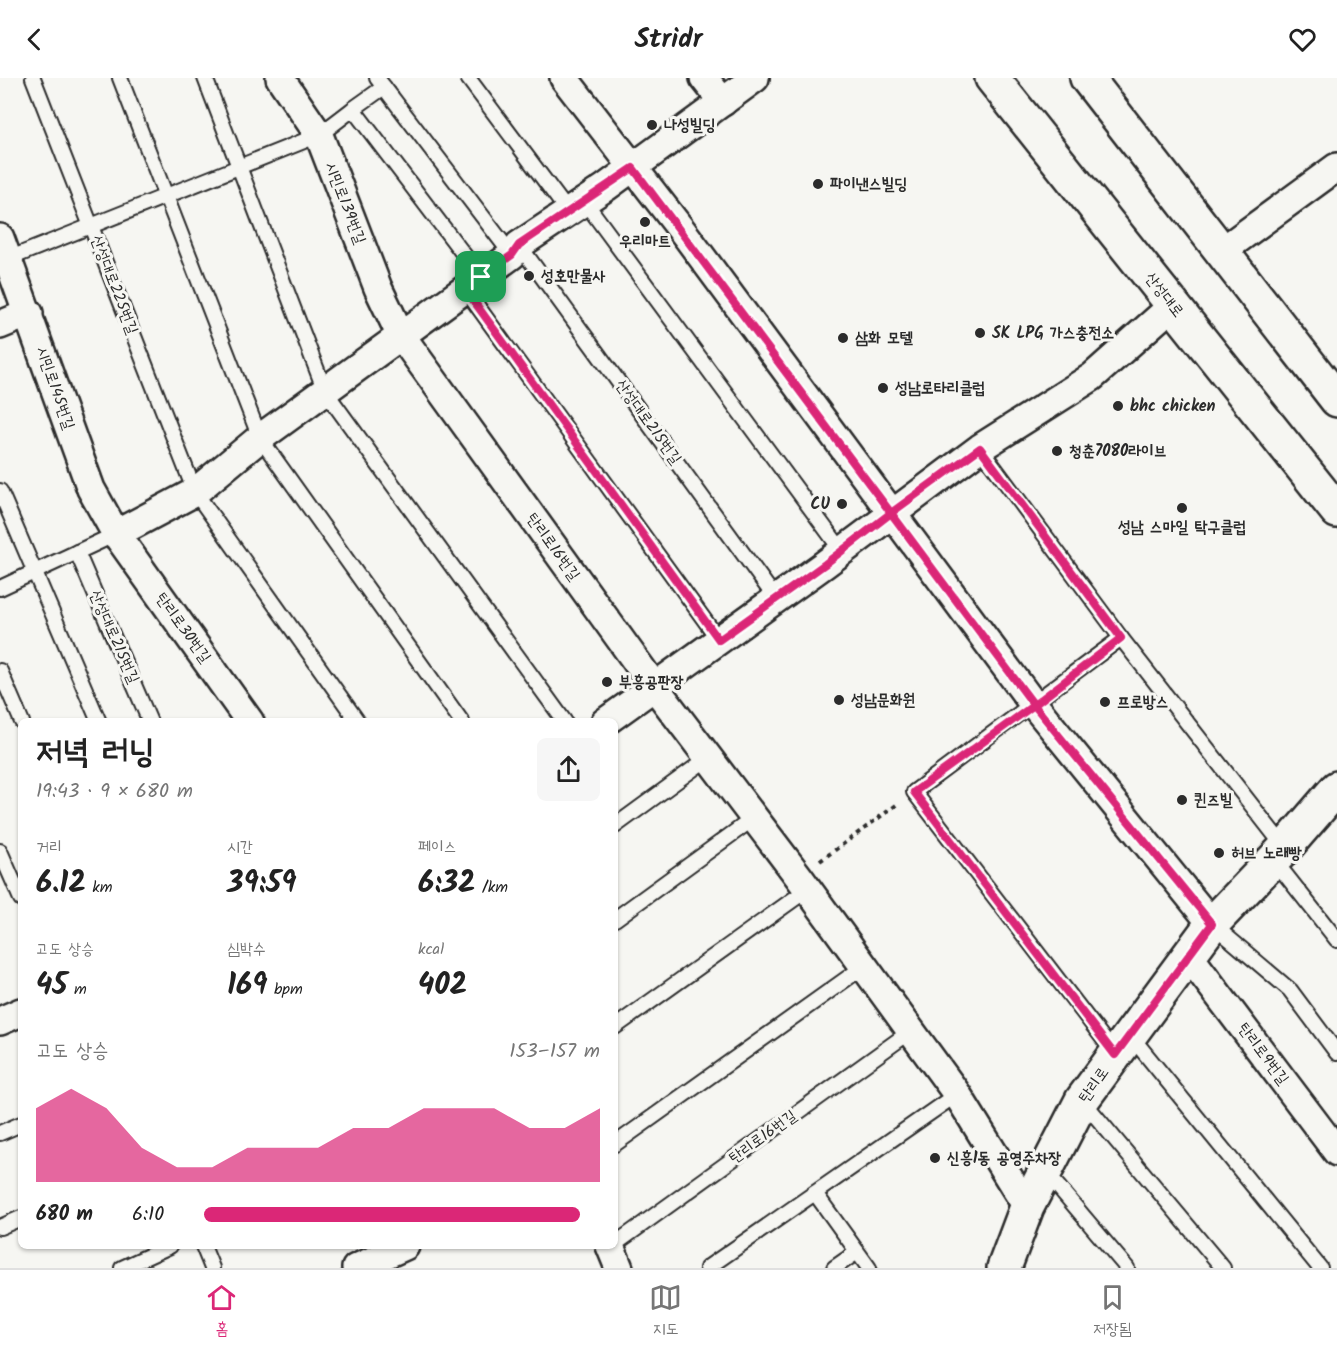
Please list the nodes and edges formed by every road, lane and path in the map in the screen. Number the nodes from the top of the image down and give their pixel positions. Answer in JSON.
{"nodes":[{"id":1,"x":33,"y":78,"type":"edge"},
{"id":2,"x":120,"y":78,"type":"edge"},
{"id":3,"x":205,"y":78,"type":"edge"},
{"id":4,"x":280,"y":78,"type":"edge"},
{"id":5,"x":468,"y":78,"type":"edge"},
{"id":6,"x":564,"y":78,"type":"edge"},
{"id":7,"x":704,"y":78,"type":"edge"},
{"id":8,"x":754,"y":78,"type":"edge"},
{"id":9,"x":992,"y":78,"type":"edge"},
{"id":10,"x":1087,"y":78,"type":"edge"},
{"id":11,"x":380,"y":82,"type":"edge"},
{"id":12,"x":723,"y":102,"type":"junction"},
{"id":13,"x":353,"y":109,"type":"junction"},
{"id":14,"x":319,"y":135,"type":"junction"},
{"id":15,"x":1337,"y":167,"type":"edge"},
{"id":16,"x":241,"y":168,"type":"junction"},
{"id":17,"x":633,"y":168,"type":"junction"},
{"id":18,"x":166,"y":196,"type":"junction"},
{"id":19,"x":577,"y":207,"type":"junction"},
{"id":20,"x":90,"y":224,"type":"junction"},
{"id":21,"x":4,"y":248,"type":"edge"},
{"id":22,"x":516,"y":250,"type":"junction"},
{"id":23,"x":1222,"y":251,"type":"junction"},
{"id":24,"x":473,"y":283,"type":"junction"},
{"id":25,"x":1172,"y":306,"type":"junction"},
{"id":26,"x":29,"y":313,"type":"junction"},
{"id":27,"x":0,"y":325,"type":"edge"},
{"id":28,"x":400,"y":334,"type":"junction"},
{"id":29,"x":325,"y":392,"type":"junction"},
{"id":30,"x":1337,"y":400,"type":"edge"},
{"id":31,"x":260,"y":438,"type":"junction"},
{"id":32,"x":980,"y":448,"type":"junction"},
{"id":33,"x":0,"y":491,"type":"edge"},
{"id":34,"x":195,"y":492,"type":"junction"},
{"id":35,"x":1337,"y":512,"type":"edge"},
{"id":36,"x":891,"y":513,"type":"junction"},
{"id":37,"x":116,"y":534,"type":"junction"},
{"id":38,"x":842,"y":551,"type":"junction"},
{"id":39,"x":77,"y":552,"type":"junction"},
{"id":40,"x":35,"y":571,"type":"junction"},
{"id":41,"x":0,"y":588,"type":"edge"},
{"id":42,"x":776,"y":599,"type":"junction"},
{"id":43,"x":1121,"y":638,"type":"junction"},
{"id":44,"x":719,"y":640,"type":"junction"},
{"id":45,"x":0,"y":671,"type":"edge"},
{"id":46,"x":654,"y":686,"type":"junction"},
{"id":47,"x":1034,"y":705,"type":"junction"},
{"id":48,"x":20,"y":718,"type":"edge"},
{"id":49,"x":97,"y":718,"type":"edge"},
{"id":50,"x":148,"y":718,"type":"edge"},
{"id":51,"x":247,"y":718,"type":"edge"},
{"id":52,"x":355,"y":718,"type":"edge"},
{"id":53,"x":459,"y":718,"type":"edge"},
{"id":54,"x":562,"y":718,"type":"edge"},
{"id":55,"x":610,"y":718,"type":"edge"},
{"id":56,"x":708,"y":758,"type":"junction"},
{"id":57,"x":914,"y":792,"type":"junction"},
{"id":58,"x":1331,"y":801,"type":"edge"},
{"id":59,"x":754,"y":818,"type":"junction"},
{"id":60,"x":618,"y":824,"type":"edge"},
{"id":61,"x":0,"y":851,"type":"edge"},
{"id":62,"x":1280,"y":854,"type":"junction"},
{"id":63,"x":804,"y":883,"type":"junction"},
{"id":64,"x":18,"y":892,"type":"edge"},
{"id":65,"x":618,"y":917,"type":"edge"},
{"id":66,"x":1212,"y":924,"type":"junction"},
{"id":67,"x":1337,"y":940,"type":"edge"},
{"id":68,"x":1189,"y":956,"type":"junction"},
{"id":69,"x":863,"y":967,"type":"junction"},
{"id":70,"x":18,"y":1013,"type":"edge"},
{"id":71,"x":0,"y":1021,"type":"edge"},
{"id":72,"x":618,"y":1025,"type":"edge"},
{"id":73,"x":911,"y":1031,"type":"junction"},
{"id":74,"x":1123,"y":1045,"type":"junction"},
{"id":75,"x":1337,"y":1053,"type":"edge"},
{"id":76,"x":957,"y":1094,"type":"junction"},
{"id":77,"x":1082,"y":1100,"type":"junction"},
{"id":78,"x":18,"y":1125,"type":"edge"},
{"id":79,"x":0,"y":1133,"type":"edge"},
{"id":80,"x":618,"y":1142,"type":"edge"},
{"id":81,"x":1337,"y":1152,"type":"edge"},
{"id":82,"x":1045,"y":1172,"type":"junction"},
{"id":83,"x":815,"y":1193,"type":"junction"},
{"id":84,"x":1027,"y":1207,"type":"junction"},
{"id":85,"x":18,"y":1219,"type":"edge"},
{"id":86,"x":0,"y":1227,"type":"edge"},
{"id":87,"x":618,"y":1242,"type":"edge"},
{"id":88,"x":163,"y":1249,"type":"edge"},
{"id":89,"x":203,"y":1249,"type":"edge"},
{"id":90,"x":398,"y":1249,"type":"edge"},
{"id":91,"x":611,"y":1249,"type":"edge"},
{"id":92,"x":857,"y":1252,"type":"junction"},
{"id":93,"x":1009,"y":1265,"type":"edge"},
{"id":94,"x":122,"y":1268,"type":"edge"},
{"id":95,"x":212,"y":1268,"type":"edge"},
{"id":96,"x":356,"y":1268,"type":"edge"},
{"id":97,"x":619,"y":1268,"type":"edge"},
{"id":98,"x":707,"y":1268,"type":"edge"},
{"id":99,"x":834,"y":1268,"type":"edge"},
{"id":100,"x":869,"y":1268,"type":"edge"},
{"id":101,"x":1126,"y":1268,"type":"edge"},
{"id":102,"x":1223,"y":1268,"type":"edge"},
{"id":103,"x":1320,"y":1268,"type":"edge"}],
"edges":[{"from":1,"to":20,"type":"lane","name":"산성대로225번길"},
{"from":2,"to":18,"type":"lane"},
{"from":3,"to":16,"type":"lane"},
{"from":4,"to":14,"type":"street","name":"시민로139번길"},
{"from":5,"to":19,"type":"lane"},
{"from":6,"to":17,"type":"street"},
{"from":7,"to":12,"type":"street"},
{"from":8,"to":12,"type":"street"},
{"from":9,"to":25,"type":"main road","name":"산성대로"},
{"from":10,"to":23,"type":"main road"},
{"from":11,"to":13,"type":"lane"},
{"from":11,"to":22,"type":"lane"},
{"from":12,"to":17,"type":"street"},
{"from":13,"to":14,"type":"lane"},
{"from":13,"to":24,"type":"lane"},
{"from":14,"to":16,"type":"lane"},
{"from":14,"to":28,"type":"street","name":"시민로139번길"},
{"from":15,"to":23,"type":"street"},
{"from":16,"to":18,"type":"lane"},
{"from":16,"to":29,"type":"lane"},
{"from":17,"to":19,"type":"street"},
{"from":17,"to":36,"type":"street"},
{"from":18,"to":20,"type":"lane"},
{"from":18,"to":31,"type":"lane"},
{"from":19,"to":22,"type":"street"},
{"from":19,"to":38,"type":"lane"},
{"from":20,"to":21,"type":"lane"},
{"from":20,"to":34,"type":"lane","name":"산성대로225번길"},
{"from":21,"to":26,"type":"street","name":"시민로145번길"},
{"from":22,"to":24,"type":"street"},
{"from":22,"to":42,"type":"lane","name":"산성대로215번길"},
{"from":23,"to":30,"type":"main road"},
{"from":24,"to":28,"type":"street"},
{"from":24,"to":44,"type":"lane"},
{"from":25,"to":32,"type":"street"},
{"from":25,"to":35,"type":"main road","name":"산성대로"},
{"from":26,"to":27,"type":"street"},
{"from":26,"to":37,"type":"street","name":"시민로145번길"},
{"from":28,"to":29,"type":"street"},
{"from":28,"to":46,"type":"street","name":"탄리로16번길"},
{"from":29,"to":31,"type":"street"},
{"from":29,"to":54,"type":"lane"},
{"from":31,"to":34,"type":"street"},
{"from":31,"to":53,"type":"lane"},
{"from":32,"to":36,"type":"street"},
{"from":32,"to":43,"type":"lane"},
{"from":33,"to":40,"type":"lane"},
{"from":34,"to":37,"type":"street"},
{"from":34,"to":52,"type":"lane"},
{"from":36,"to":38,"type":"street"},
{"from":36,"to":47,"type":"street"},
{"from":37,"to":39,"type":"lane"},
{"from":37,"to":51,"type":"street","name":"탄리로30번길"},
{"from":38,"to":42,"type":"street"},
{"from":39,"to":40,"type":"lane"},
{"from":39,"to":50,"type":"lane","name":"산성대로215번길"},
{"from":40,"to":41,"type":"lane"},
{"from":40,"to":49,"type":"lane"},
{"from":42,"to":44,"type":"street"},
{"from":43,"to":47,"type":"lane"},
{"from":43,"to":62,"type":"lane"},
{"from":44,"to":46,"type":"street"},
{"from":45,"to":48,"type":"lane"},
{"from":46,"to":55,"type":"street"},
{"from":46,"to":56,"type":"street","name":"탄리로16번길"},
{"from":47,"to":57,"type":"lane"},
{"from":47,"to":66,"type":"street"},
{"from":56,"to":59,"type":"street","name":"탄리로16번길"},
{"from":56,"to":60,"type":"lane"},
{"from":57,"to":63,"type":"path"},
{"from":57,"to":74,"type":"lane"},
{"from":58,"to":62,"type":"main road","name":"탄리로"},
{"from":59,"to":63,"type":"street","name":"탄리로16번길"},
{"from":59,"to":65,"type":"lane"},
{"from":61,"to":64,"type":"lane"},
{"from":62,"to":66,"type":"main road","name":"탄리로"},
{"from":62,"to":67,"type":"lane"},
{"from":63,"to":69,"type":"street","name":"탄리로16번길"},
{"from":63,"to":72,"type":"lane"},
{"from":66,"to":68,"type":"main road","name":"탄리로"},
{"from":66,"to":75,"type":"lane"},
{"from":68,"to":74,"type":"main road","name":"탄리로"},
{"from":68,"to":81,"type":"street","name":"탄리로9번길"},
{"from":69,"to":73,"type":"street","name":"탄리로16번길"},
{"from":69,"to":80,"type":"lane"},
{"from":70,"to":71,"type":"street"},
{"from":73,"to":76,"type":"street","name":"탄리로16번길"},
{"from":73,"to":87,"type":"lane","name":"탄리로16번길"},
{"from":74,"to":77,"type":"main road","name":"탄리로"},
{"from":74,"to":103,"type":"lane"},
{"from":76,"to":83,"type":"lane"},
{"from":76,"to":84,"type":"street","name":"탄리로16번길"},
{"from":77,"to":82,"type":"main road","name":"탄리로"},
{"from":77,"to":102,"type":"lane"},
{"from":78,"to":79,"type":"lane"},
{"from":82,"to":84,"type":"main road","name":"탄리로"},
{"from":82,"to":101,"type":"lane"},
{"from":83,"to":92,"type":"lane"},
{"from":83,"to":98,"type":"lane"},
{"from":84,"to":93,"type":"main road","name":"탄리로"},
{"from":85,"to":86,"type":"lane"},
{"from":88,"to":94,"type":"lane"},
{"from":89,"to":95,"type":"lane"},
{"from":90,"to":96,"type":"street"},
{"from":91,"to":97,"type":"street"},
{"from":92,"to":99,"type":"lane"},
{"from":92,"to":100,"type":"lane"}]}
